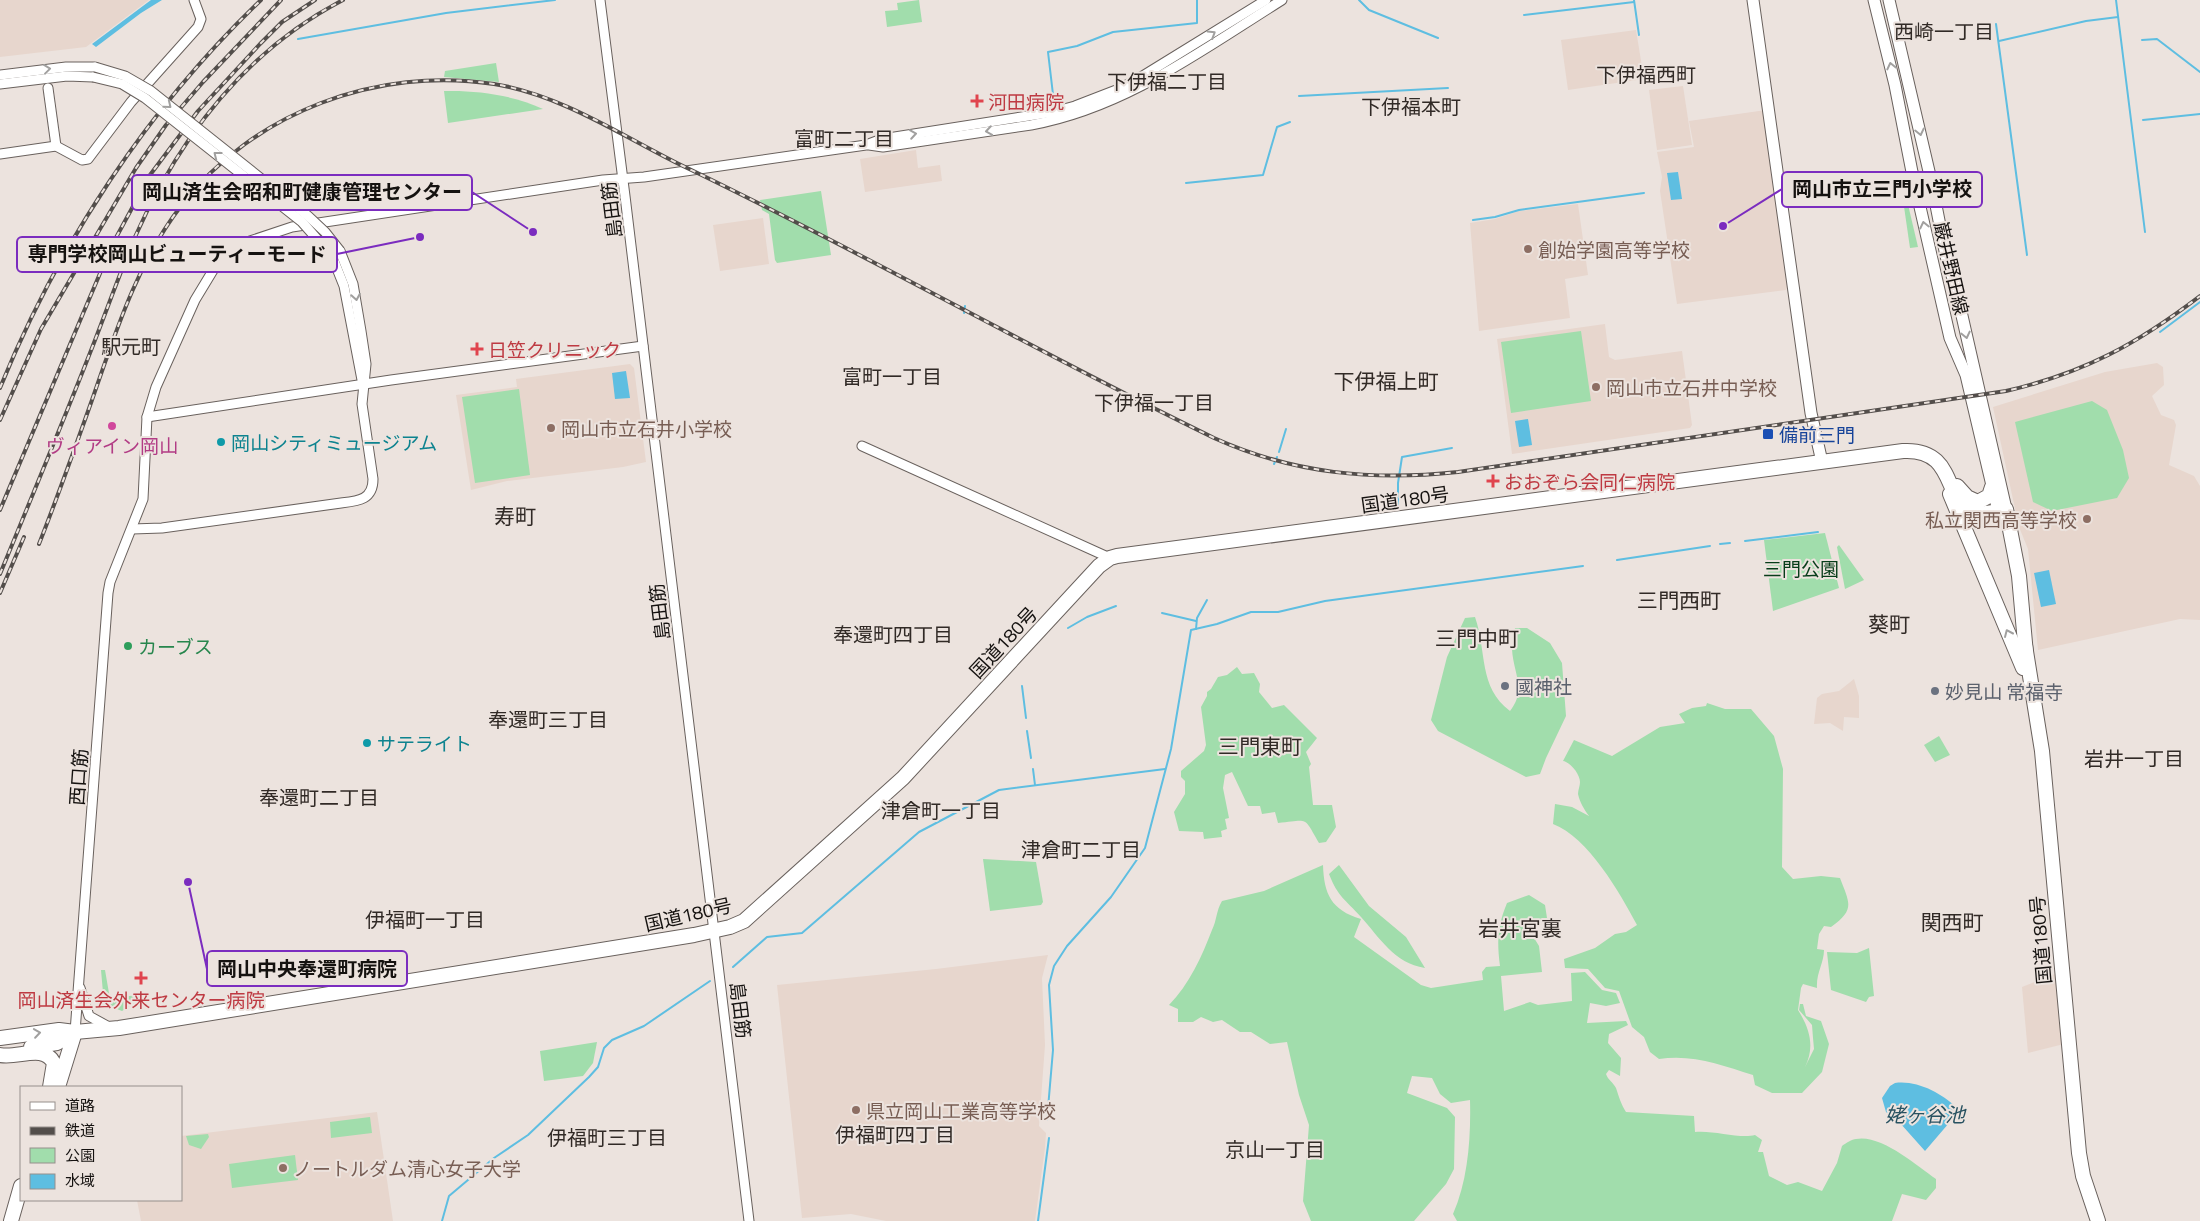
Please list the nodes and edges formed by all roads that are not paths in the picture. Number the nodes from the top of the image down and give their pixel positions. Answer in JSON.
{"nodes":[{"id":1,"x":194,"y":0,"type":"edge"},
{"id":2,"x":600,"y":0,"type":"edge"},
{"id":3,"x":1266,"y":0,"type":"edge"},
{"id":4,"x":1282,"y":0,"type":"edge"},
{"id":5,"x":1753,"y":0,"type":"edge"},
{"id":6,"x":1874,"y":0,"type":"edge"},
{"id":7,"x":1889,"y":0,"type":"edge"},
{"id":8,"x":1232,"y":26,"type":"junction"},
{"id":9,"x":94,"y":72,"type":"junction"},
{"id":10,"x":0,"y":75,"type":"edge"},
{"id":11,"x":0,"y":84,"type":"edge"},
{"id":12,"x":48,"y":88,"type":"dead end"},
{"id":13,"x":56,"y":146,"type":"junction"},
{"id":14,"x":0,"y":154,"type":"edge"},
{"id":15,"x":623,"y":178,"type":"junction"},
{"id":16,"x":643,"y":346,"type":"junction"},
{"id":17,"x":363,"y":385,"type":"junction"},
{"id":18,"x":147,"y":417,"type":"junction"},
{"id":19,"x":862,"y":446,"type":"dead end"},
{"id":20,"x":1822,"y":462,"type":"junction"},
{"id":21,"x":1946,"y":472,"type":"junction"},
{"id":22,"x":1992,"y":487,"type":"junction"},
{"id":23,"x":2002,"y":510,"type":"junction"},
{"id":24,"x":132,"y":529,"type":"junction"},
{"id":25,"x":1110,"y":558,"type":"junction"},
{"id":26,"x":2033,"y":695,"type":"junction"},
{"id":27,"x":714,"y":931,"type":"junction"},
{"id":28,"x":79,"y":986,"type":"junction"},
{"id":29,"x":112,"y":1029,"type":"junction"},
{"id":30,"x":75,"y":1032,"type":"junction"},
{"id":31,"x":0,"y":1038,"type":"edge"},
{"id":32,"x":0,"y":1054,"type":"edge"},
{"id":33,"x":50,"y":1086,"type":"edge"},
{"id":34,"x":58,"y":1086,"type":"edge"},
{"id":35,"x":20,"y":1190,"type":"edge"},
{"id":36,"x":11,"y":1221,"type":"edge"},
{"id":37,"x":749,"y":1221,"type":"edge"},
{"id":38,"x":2098,"y":1221,"type":"edge"}],
"edges":[{"from":1,"to":13,"type":"street"},
{"from":2,"to":15,"type":"street","name":"島田筋"},
{"from":3,"to":8,"type":"street"},
{"from":4,"to":8,"type":"street"},
{"from":5,"to":20,"type":"main road"},
{"from":22,"to":6,"type":"main road","name":"巌井野田線","one_way":true},
{"from":7,"to":23,"type":"main road","name":"巌井野田線","one_way":true},
{"from":8,"to":15,"type":"street","name":"西口筋"},
{"from":10,"to":9,"type":"street","one_way":true},
{"from":9,"to":11,"type":"street"},
{"from":9,"to":17,"type":"street","bridge":true},
{"from":12,"to":13,"type":"street"},
{"from":13,"to":14,"type":"street"},
{"from":15,"to":16,"type":"street","name":"島田筋"},
{"from":15,"to":18,"type":"street","name":"西口筋"},
{"from":16,"to":17,"type":"street"},
{"from":16,"to":27,"type":"street","name":"島田筋"},
{"from":17,"to":18,"type":"street"},
{"from":17,"to":24,"type":"street"},
{"from":18,"to":24,"type":"street","name":"西口筋"},
{"from":19,"to":25,"type":"street"},
{"from":20,"to":21,"type":"highway","name":"国道180号"},
{"from":20,"to":25,"type":"highway","name":"国道180号"},
{"from":21,"to":22,"type":"highway"},
{"from":21,"to":23,"type":"highway","name":"国道180号"},
{"from":26,"to":21,"type":"highway","one_way":true},
{"from":22,"to":23,"type":"main road","name":"巌井野田線"},
{"from":23,"to":26,"type":"highway","name":"国道180号"},
{"from":24,"to":28,"type":"street","name":"西口筋"},
{"from":25,"to":27,"type":"highway","name":"国道180号"},
{"from":26,"to":38,"type":"highway","name":"国道180号"},
{"from":27,"to":29,"type":"highway","name":"国道180号"},
{"from":27,"to":37,"type":"street","name":"島田筋"},
{"from":28,"to":29,"type":"street"},
{"from":28,"to":30,"type":"street","name":"西口筋"},
{"from":29,"to":30,"type":"highway","name":"国道180号"},
{"from":31,"to":30,"type":"highway","name":"国道180号","one_way":true},
{"from":30,"to":32,"type":"highway"},
{"from":30,"to":34,"type":"highway"},
{"from":32,"to":33,"type":"highway"},
{"from":35,"to":36,"type":"highway"}]}
